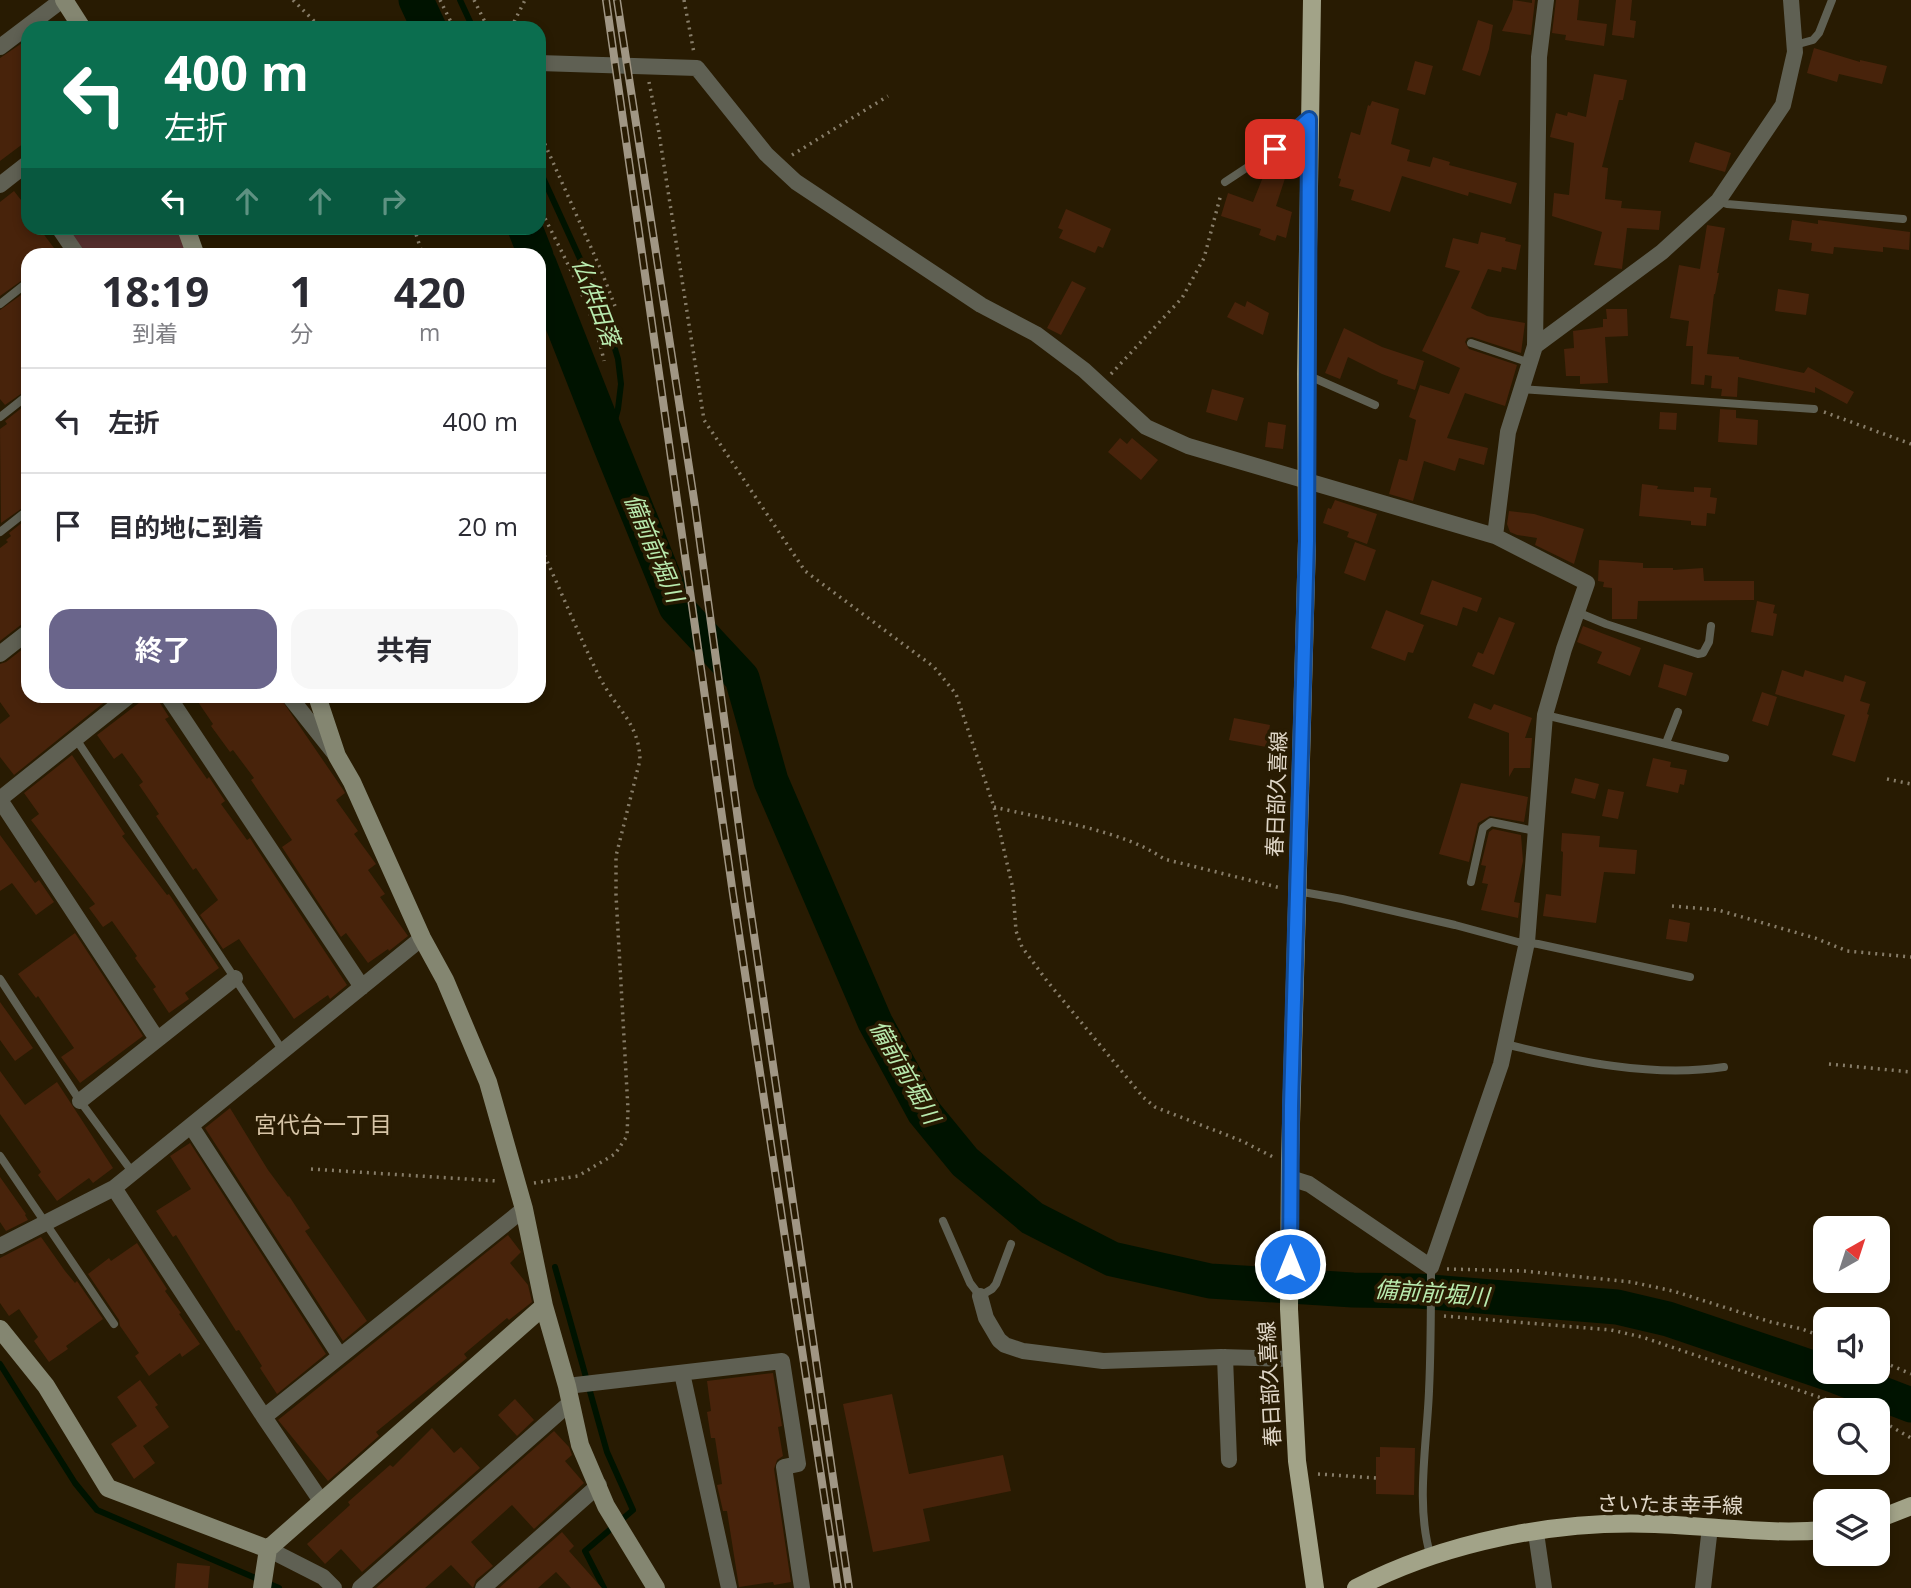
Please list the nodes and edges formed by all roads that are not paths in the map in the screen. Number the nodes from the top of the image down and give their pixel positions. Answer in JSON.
{"nodes":[{"id":1,"x":63,"y":0,"type":"edge"},
{"id":2,"x":1312,"y":0,"type":"edge"},
{"id":3,"x":1546,"y":0,"type":"edge"},
{"id":4,"x":1791,"y":0,"type":"edge"},
{"id":5,"x":1832,"y":0,"type":"edge"},
{"id":6,"x":35,"y":21,"type":"edge"},
{"id":7,"x":77,"y":21,"type":"edge"},
{"id":8,"x":21,"y":31,"type":"edge"},
{"id":9,"x":1795,"y":45,"type":"junction"},
{"id":10,"x":0,"y":47,"type":"edge"},
{"id":11,"x":546,"y":64,"type":"edge"},
{"id":12,"x":1309,"y":119,"type":"junction"},
{"id":13,"x":21,"y":174,"type":"edge"},
{"id":14,"x":1226,"y":182,"type":"road end"},
{"id":15,"x":0,"y":185,"type":"edge"},
{"id":16,"x":1718,"y":201,"type":"junction"},
{"id":17,"x":1903,"y":219,"type":"dead end"},
{"id":18,"x":21,"y":288,"type":"edge"},
{"id":19,"x":0,"y":304,"type":"edge"},
{"id":20,"x":1471,"y":343,"type":"dead end"},
{"id":21,"x":1535,"y":346,"type":"junction"},
{"id":22,"x":1530,"y":363,"type":"junction"},
{"id":23,"x":1306,"y":374,"type":"junction"},
{"id":24,"x":1521,"y":389,"type":"junction"},
{"id":25,"x":21,"y":400,"type":"edge"},
{"id":26,"x":1375,"y":405,"type":"dead end"},
{"id":27,"x":1814,"y":409,"type":"road end"},
{"id":28,"x":0,"y":417,"type":"edge"},
{"id":29,"x":1305,"y":479,"type":"junction"},
{"id":30,"x":21,"y":516,"type":"edge"},
{"id":31,"x":0,"y":532,"type":"edge"},
{"id":32,"x":1495,"y":536,"type":"junction"},
{"id":33,"x":1577,"y":612,"type":"junction"},
{"id":34,"x":1712,"y":626,"type":"dead end"},
{"id":35,"x":21,"y":638,"type":"edge"},
{"id":36,"x":0,"y":654,"type":"edge"},
{"id":37,"x":120,"y":703,"type":"edge"},
{"id":38,"x":173,"y":703,"type":"edge"},
{"id":39,"x":295,"y":703,"type":"edge"},
{"id":40,"x":319,"y":703,"type":"edge"},
{"id":41,"x":1678,"y":712,"type":"dead end"},
{"id":42,"x":1545,"y":715,"type":"junction"},
{"id":43,"x":76,"y":739,"type":"junction"},
{"id":44,"x":1667,"y":743,"type":"junction"},
{"id":45,"x":337,"y":756,"type":"junction"},
{"id":46,"x":1725,"y":758,"type":"dead end"},
{"id":47,"x":0,"y":800,"type":"edge"},
{"id":48,"x":1535,"y":831,"type":"junction"},
{"id":49,"x":1471,"y":882,"type":"dead end"},
{"id":50,"x":1296,"y":891,"type":"junction"},
{"id":51,"x":422,"y":939,"type":"junction"},
{"id":52,"x":1527,"y":942,"type":"junction"},
{"id":53,"x":1690,"y":977,"type":"dead end"},
{"id":54,"x":234,"y":978,"type":"junction"},
{"id":55,"x":0,"y":979,"type":"edge"},
{"id":56,"x":362,"y":987,"type":"junction"},
{"id":57,"x":157,"y":1039,"type":"junction"},
{"id":58,"x":1505,"y":1044,"type":"junction"},
{"id":59,"x":283,"y":1051,"type":"junction"},
{"id":60,"x":1724,"y":1067,"type":"dead end"},
{"id":61,"x":80,"y":1101,"type":"junction"},
{"id":62,"x":191,"y":1126,"type":"junction"},
{"id":63,"x":0,"y":1156,"type":"edge"},
{"id":64,"x":1290,"y":1169,"type":"junction"},
{"id":65,"x":133,"y":1173,"type":"junction"},
{"id":66,"x":114,"y":1188,"type":"junction"},
{"id":67,"x":524,"y":1209,"type":"junction"},
{"id":68,"x":943,"y":1221,"type":"dead end"},
{"id":69,"x":46,"y":1223,"type":"junction"},
{"id":70,"x":1011,"y":1244,"type":"dead end"},
{"id":71,"x":0,"y":1246,"type":"edge"},
{"id":72,"x":1431,"y":1271,"type":"junction"},
{"id":73,"x":980,"y":1296,"type":"junction"},
{"id":74,"x":544,"y":1307,"type":"junction"},
{"id":75,"x":114,"y":1324,"type":"dead end"},
{"id":76,"x":0,"y":1329,"type":"edge"},
{"id":77,"x":340,"y":1356,"type":"junction"},
{"id":78,"x":1225,"y":1357,"type":"junction"},
{"id":79,"x":1290,"y":1359,"type":"junction"},
{"id":80,"x":682,"y":1373,"type":"junction"},
{"id":81,"x":569,"y":1394,"type":"junction"},
{"id":82,"x":264,"y":1417,"type":"junction"},
{"id":83,"x":1229,"y":1460,"type":"dead end"},
{"id":84,"x":599,"y":1485,"type":"junction"},
{"id":85,"x":321,"y":1501,"type":"junction"},
{"id":86,"x":1911,"y":1506,"type":"edge"},
{"id":87,"x":1890,"y":1514,"type":"edge"},
{"id":88,"x":1710,"y":1527,"type":"junction"},
{"id":89,"x":1813,"y":1531,"type":"edge"},
{"id":90,"x":1536,"y":1532,"type":"junction"},
{"id":91,"x":268,"y":1549,"type":"junction"},
{"id":92,"x":1431,"y":1557,"type":"junction"},
{"id":93,"x":262,"y":1588,"type":"edge"},
{"id":94,"x":334,"y":1588,"type":"edge"},
{"id":95,"x":360,"y":1588,"type":"edge"},
{"id":96,"x":483,"y":1588,"type":"edge"},
{"id":97,"x":656,"y":1588,"type":"edge"},
{"id":98,"x":729,"y":1588,"type":"edge"},
{"id":99,"x":802,"y":1588,"type":"edge"},
{"id":100,"x":1315,"y":1588,"type":"edge"},
{"id":101,"x":1356,"y":1588,"type":"edge"},
{"id":102,"x":1544,"y":1588,"type":"edge"},
{"id":103,"x":1703,"y":1588,"type":"edge"}],
"edges":[{"from":1,"to":6,"type":"street"},
{"from":1,"to":7,"type":"street"},
{"from":2,"to":12,"type":"main road","name":"春日部久喜線"},
{"from":3,"to":21,"type":"street"},
{"from":4,"to":9,"type":"street"},
{"from":5,"to":9,"type":"lane"},
{"from":8,"to":10,"type":"street"},
{"from":9,"to":16,"type":"street"},
{"from":11,"to":29,"type":"street"},
{"from":12,"to":14,"type":"lane"},
{"from":12,"to":23,"type":"main road","name":"春日部久喜線"},
{"from":13,"to":15,"type":"street"},
{"from":16,"to":17,"type":"lane"},
{"from":16,"to":21,"type":"street"},
{"from":18,"to":19,"type":"lane"},
{"from":20,"to":22,"type":"lane"},
{"from":21,"to":22,"type":"street"},
{"from":22,"to":24,"type":"street"},
{"from":23,"to":26,"type":"lane"},
{"from":23,"to":29,"type":"main road","name":"春日部久喜線"},
{"from":24,"to":27,"type":"lane"},
{"from":24,"to":32,"type":"street"},
{"from":25,"to":28,"type":"lane"},
{"from":29,"to":32,"type":"street"},
{"from":29,"to":50,"type":"main road","name":"春日部久喜線"},
{"from":30,"to":31,"type":"lane"},
{"from":32,"to":33,"type":"street"},
{"from":33,"to":34,"type":"lane"},
{"from":33,"to":42,"type":"street"},
{"from":35,"to":36,"type":"street"},
{"from":37,"to":43,"type":"street"},
{"from":38,"to":56,"type":"street"},
{"from":39,"to":45,"type":"street"},
{"from":40,"to":45,"type":"street"},
{"from":41,"to":44,"type":"lane"},
{"from":42,"to":44,"type":"lane"},
{"from":42,"to":48,"type":"street"},
{"from":43,"to":47,"type":"street"},
{"from":43,"to":54,"type":"lane"},
{"from":44,"to":46,"type":"lane"},
{"from":45,"to":51,"type":"street"},
{"from":47,"to":57,"type":"street"},
{"from":48,"to":49,"type":"lane"},
{"from":48,"to":52,"type":"street"},
{"from":50,"to":52,"type":"lane"},
{"from":50,"to":64,"type":"main road","name":"春日部久喜線"},
{"from":51,"to":56,"type":"street"},
{"from":51,"to":67,"type":"street"},
{"from":52,"to":53,"type":"lane"},
{"from":52,"to":58,"type":"street"},
{"from":54,"to":57,"type":"street"},
{"from":54,"to":59,"type":"lane"},
{"from":55,"to":61,"type":"lane"},
{"from":56,"to":59,"type":"street"},
{"from":57,"to":61,"type":"street"},
{"from":58,"to":60,"type":"lane"},
{"from":58,"to":72,"type":"street"},
{"from":59,"to":62,"type":"street"},
{"from":61,"to":65,"type":"lane"},
{"from":62,"to":65,"type":"street"},
{"from":62,"to":77,"type":"street"},
{"from":63,"to":69,"type":"lane"},
{"from":64,"to":72,"type":"street"},
{"from":64,"to":79,"type":"main road","name":"春日部久喜線"},
{"from":65,"to":66,"type":"street"},
{"from":66,"to":69,"type":"street"},
{"from":66,"to":82,"type":"street"},
{"from":67,"to":74,"type":"street"},
{"from":67,"to":77,"type":"street"},
{"from":68,"to":73,"type":"lane"},
{"from":69,"to":71,"type":"street"},
{"from":69,"to":75,"type":"lane"},
{"from":70,"to":73,"type":"lane"},
{"from":72,"to":92,"type":"lane"},
{"from":73,"to":78,"type":"street"},
{"from":74,"to":81,"type":"street"},
{"from":74,"to":85,"type":"street"},
{"from":76,"to":91,"type":"street"},
{"from":77,"to":82,"type":"street"},
{"from":78,"to":79,"type":"street"},
{"from":78,"to":83,"type":"street"},
{"from":79,"to":100,"type":"main road","name":"春日部久喜線"},
{"from":80,"to":81,"type":"street"},
{"from":80,"to":98,"type":"street"},
{"from":80,"to":99,"type":"street"},
{"from":81,"to":84,"type":"street"},
{"from":81,"to":95,"type":"street"},
{"from":82,"to":85,"type":"street"},
{"from":84,"to":96,"type":"street"},
{"from":84,"to":97,"type":"street"},
{"from":85,"to":91,"type":"street"},
{"from":86,"to":87,"type":"main road"},
{"from":88,"to":89,"type":"main road","name":"さいたま幸手線"},
{"from":88,"to":90,"type":"main road","name":"さいたま幸手線"},
{"from":88,"to":103,"type":"street"},
{"from":90,"to":92,"type":"main road","name":"さいたま幸手線"},
{"from":90,"to":102,"type":"street"},
{"from":91,"to":93,"type":"street"},
{"from":91,"to":94,"type":"street"},
{"from":92,"to":101,"type":"main road","name":"さいたま幸手線"}]}
